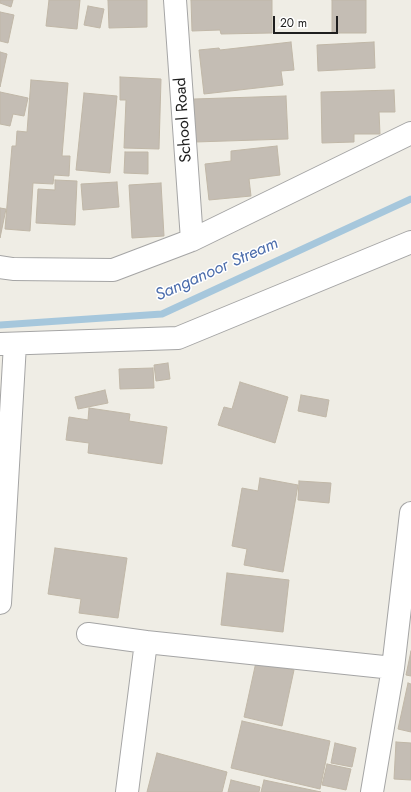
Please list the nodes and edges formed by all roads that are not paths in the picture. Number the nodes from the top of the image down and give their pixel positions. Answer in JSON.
{"nodes":[{"id":1,"x":176,"y":0,"type":"edge"},
{"id":2,"x":411,"y":133,"type":"edge"},
{"id":3,"x":192,"y":240,"type":"junction"},
{"id":4,"x":411,"y":242,"type":"edge"},
{"id":5,"x":0,"y":267,"type":"edge"},
{"id":6,"x":8,"y":344,"type":"edge"},
{"id":7,"x":411,"y":513,"type":"edge"},
{"id":8,"x":0,"y":603,"type":"edge"},
{"id":9,"x":88,"y":634,"type":"dead end"},
{"id":10,"x":146,"y":642,"type":"junction"},
{"id":11,"x":393,"y":668,"type":"junction"},
{"id":12,"x":127,"y":792,"type":"edge"},
{"id":13,"x":372,"y":792,"type":"edge"}],
"edges":[{"from":1,"to":3,"type":"street","name":"School Road"},
{"from":2,"to":3,"type":"street"},
{"from":3,"to":5,"type":"street"},
{"from":4,"to":6,"type":"street"},
{"from":6,"to":8,"type":"street"},
{"from":7,"to":11,"type":"street"},
{"from":9,"to":10,"type":"street"},
{"from":10,"to":11,"type":"street"},
{"from":10,"to":12,"type":"street"},
{"from":11,"to":13,"type":"street"}]}
